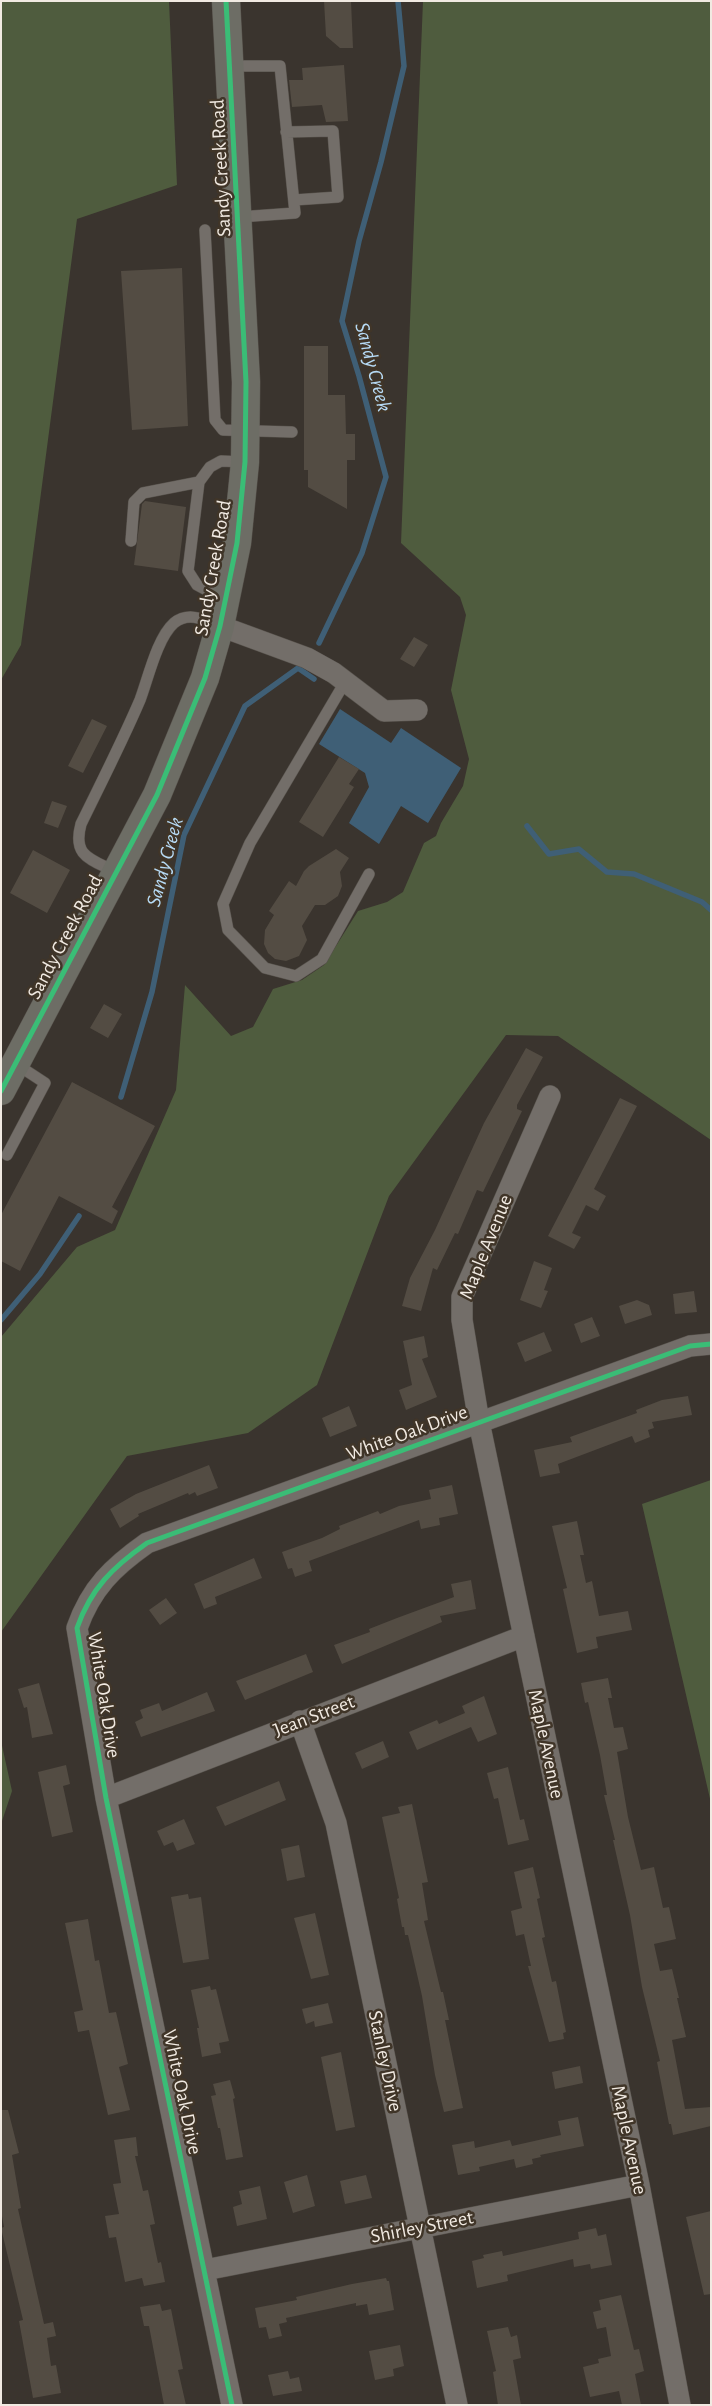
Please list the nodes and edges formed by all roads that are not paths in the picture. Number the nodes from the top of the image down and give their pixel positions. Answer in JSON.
{"nodes":[{"id":1,"x":226,"y":1,"type":"edge"},
{"id":2,"x":230,"y":66,"type":"junction"},
{"id":3,"x":286,"y":132,"type":"junction"},
{"id":4,"x":294,"y":200,"type":"junction"},
{"id":5,"x":238,"y":217,"type":"junction"},
{"id":6,"x":206,"y":230,"type":"dead end"},
{"id":7,"x":245,"y":432,"type":"junction"},
{"id":8,"x":292,"y":432,"type":"dead end"},
{"id":9,"x":245,"y":462,"type":"junction"},
{"id":10,"x":199,"y":482,"type":"junction"},
{"id":11,"x":131,"y":541,"type":"dead end"},
{"id":12,"x":223,"y":614,"type":"junction"},
{"id":13,"x":345,"y":682,"type":"junction"},
{"id":14,"x":418,"y":710,"type":"dead end"},
{"id":15,"x":116,"y":872,"type":"junction"},
{"id":16,"x":369,"y":874,"type":"dead end"},
{"id":17,"x":16,"y":1064,"type":"junction"},
{"id":18,"x":1,"y":1091,"type":"edge"},
{"id":19,"x":550,"y":1096,"type":"dead end"},
{"id":20,"x":4,"y":1154,"type":"edge"},
{"id":21,"x":1,"y":1166,"type":"edge"},
{"id":22,"x":711,"y":1344,"type":"edge"},
{"id":23,"x":480,"y":1422,"type":"junction"},
{"id":24,"x":524,"y":1636,"type":"junction"},
{"id":25,"x":300,"y":1722,"type":"junction"},
{"id":26,"x":106,"y":1798,"type":"junction"},
{"id":27,"x":639,"y":2185,"type":"junction"},
{"id":28,"x":419,"y":2227,"type":"junction"},
{"id":29,"x":205,"y":2270,"type":"junction"},
{"id":30,"x":232,"y":2405,"type":"edge"},
{"id":31,"x":457,"y":2405,"type":"edge"},
{"id":32,"x":680,"y":2405,"type":"edge"}],
"edges":[{"from":1,"to":2,"type":"main road","name":"Sandy Creek Road"},
{"from":2,"to":3,"type":"lane"},
{"from":2,"to":5,"type":"main road","name":"Sandy Creek Road"},
{"from":3,"to":4,"type":"lane"},
{"from":3,"to":4,"type":"lane"},
{"from":4,"to":5,"type":"lane"},
{"from":5,"to":7,"type":"main road","name":"Sandy Creek Road"},
{"from":6,"to":7,"type":"lane"},
{"from":7,"to":8,"type":"lane"},
{"from":7,"to":9,"type":"main road","name":"Sandy Creek Road"},
{"from":9,"to":10,"type":"lane"},
{"from":9,"to":12,"type":"main road","name":"Sandy Creek Road"},
{"from":10,"to":11,"type":"lane"},
{"from":10,"to":12,"type":"lane"},
{"from":12,"to":13,"type":"street"},
{"from":12,"to":15,"type":"main road","name":"Sandy Creek Road"},
{"from":12,"to":15,"type":"lane"},
{"from":13,"to":14,"type":"street"},
{"from":13,"to":16,"type":"lane"},
{"from":15,"to":17,"type":"main road","name":"Sandy Creek Road"},
{"from":17,"to":18,"type":"main road","name":"Sandy Creek Road"},
{"from":17,"to":20,"type":"lane"},
{"from":19,"to":23,"type":"street","name":"Maple Avenue"},
{"from":20,"to":21,"type":"lane"},
{"from":22,"to":23,"type":"street","name":"White Oak Drive"},
{"from":23,"to":24,"type":"street","name":"Maple Avenue"},
{"from":23,"to":26,"type":"street","name":"White Oak Drive"},
{"from":24,"to":25,"type":"street","name":"Jean Street"},
{"from":24,"to":27,"type":"street","name":"Maple Avenue"},
{"from":25,"to":26,"type":"street","name":"Jean Street"},
{"from":25,"to":28,"type":"street","name":"Stanley Drive"},
{"from":26,"to":29,"type":"street","name":"White Oak Drive"},
{"from":27,"to":28,"type":"street","name":"Shirley Street"},
{"from":27,"to":32,"type":"street","name":"Maple Avenue"},
{"from":28,"to":29,"type":"street","name":"Shirley Street"},
{"from":28,"to":31,"type":"street","name":"Stanley Drive"},
{"from":29,"to":30,"type":"street","name":"White Oak Drive"}]}
